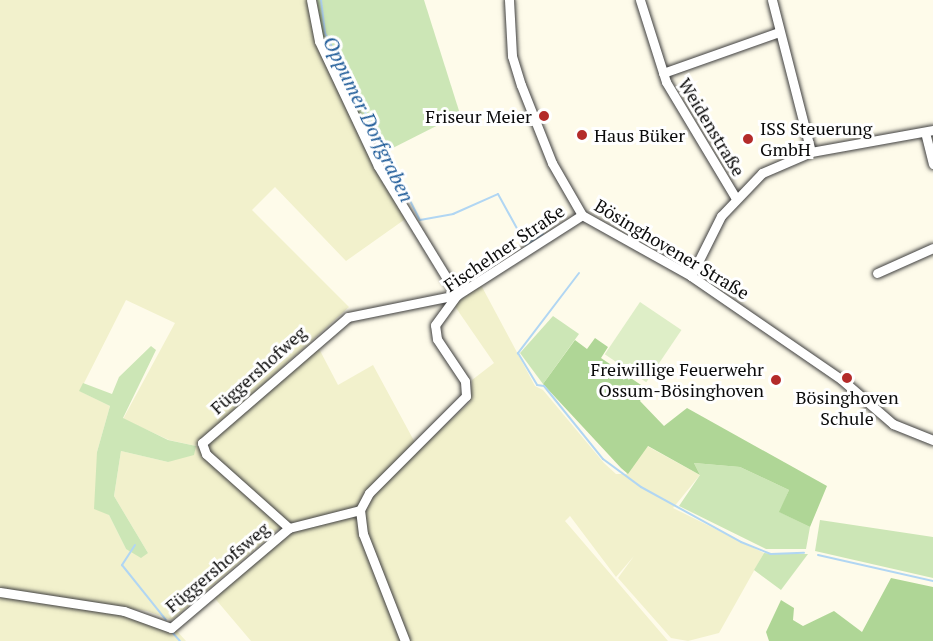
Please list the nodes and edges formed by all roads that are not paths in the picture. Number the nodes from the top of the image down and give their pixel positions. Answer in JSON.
{"nodes":[{"id":1,"x":311,"y":0,"type":"edge"},
{"id":2,"x":509,"y":0,"type":"edge"},
{"id":3,"x":640,"y":0,"type":"edge"},
{"id":4,"x":772,"y":0,"type":"edge"},
{"id":5,"x":779,"y":32,"type":"junction"},
{"id":6,"x":663,"y":73,"type":"junction"},
{"id":7,"x":929,"y":131,"type":"edge"},
{"id":8,"x":811,"y":152,"type":"junction"},
{"id":9,"x":933,"y":164,"type":"edge"},
{"id":10,"x":735,"y":197,"type":"junction"},
{"id":11,"x":582,"y":215,"type":"junction"},
{"id":12,"x":933,"y":248,"type":"edge"},
{"id":13,"x":877,"y":273,"type":"dead end"},
{"id":14,"x":691,"y":276,"type":"junction"},
{"id":15,"x":457,"y":295,"type":"junction"},
{"id":16,"x":933,"y":440,"type":"edge"},
{"id":17,"x":360,"y":510,"type":"junction"},
{"id":18,"x":289,"y":528,"type":"junction"},
{"id":19,"x":0,"y":592,"type":"edge"},
{"id":20,"x":405,"y":641,"type":"edge"}],
"edges":[{"from":1,"to":15,"type":"street"},
{"from":2,"to":11,"type":"street","name":"Bösinghovener Straße"},
{"from":3,"to":6,"type":"street","name":"Weidenstraße"},
{"from":4,"to":5,"type":"street"},
{"from":5,"to":6,"type":"street","name":"Weidenstraße"},
{"from":5,"to":8,"type":"street"},
{"from":6,"to":10,"type":"street","name":"Weidenstraße"},
{"from":7,"to":8,"type":"street"},
{"from":7,"to":9,"type":"street"},
{"from":8,"to":10,"type":"street"},
{"from":10,"to":14,"type":"street"},
{"from":11,"to":14,"type":"street","name":"Bösinghovener Straße"},
{"from":11,"to":15,"type":"street","name":"Fischelner Straße"},
{"from":12,"to":13,"type":"street"},
{"from":14,"to":16,"type":"street","name":"Bösinghovener Straße"},
{"from":15,"to":17,"type":"street","name":"Fischelner Straße"},
{"from":15,"to":18,"type":"street","name":"Függershofweg"},
{"from":17,"to":18,"type":"street","name":"Függershofsweg"},
{"from":17,"to":20,"type":"street"},
{"from":18,"to":19,"type":"street","name":"Függershofsweg"}]}
